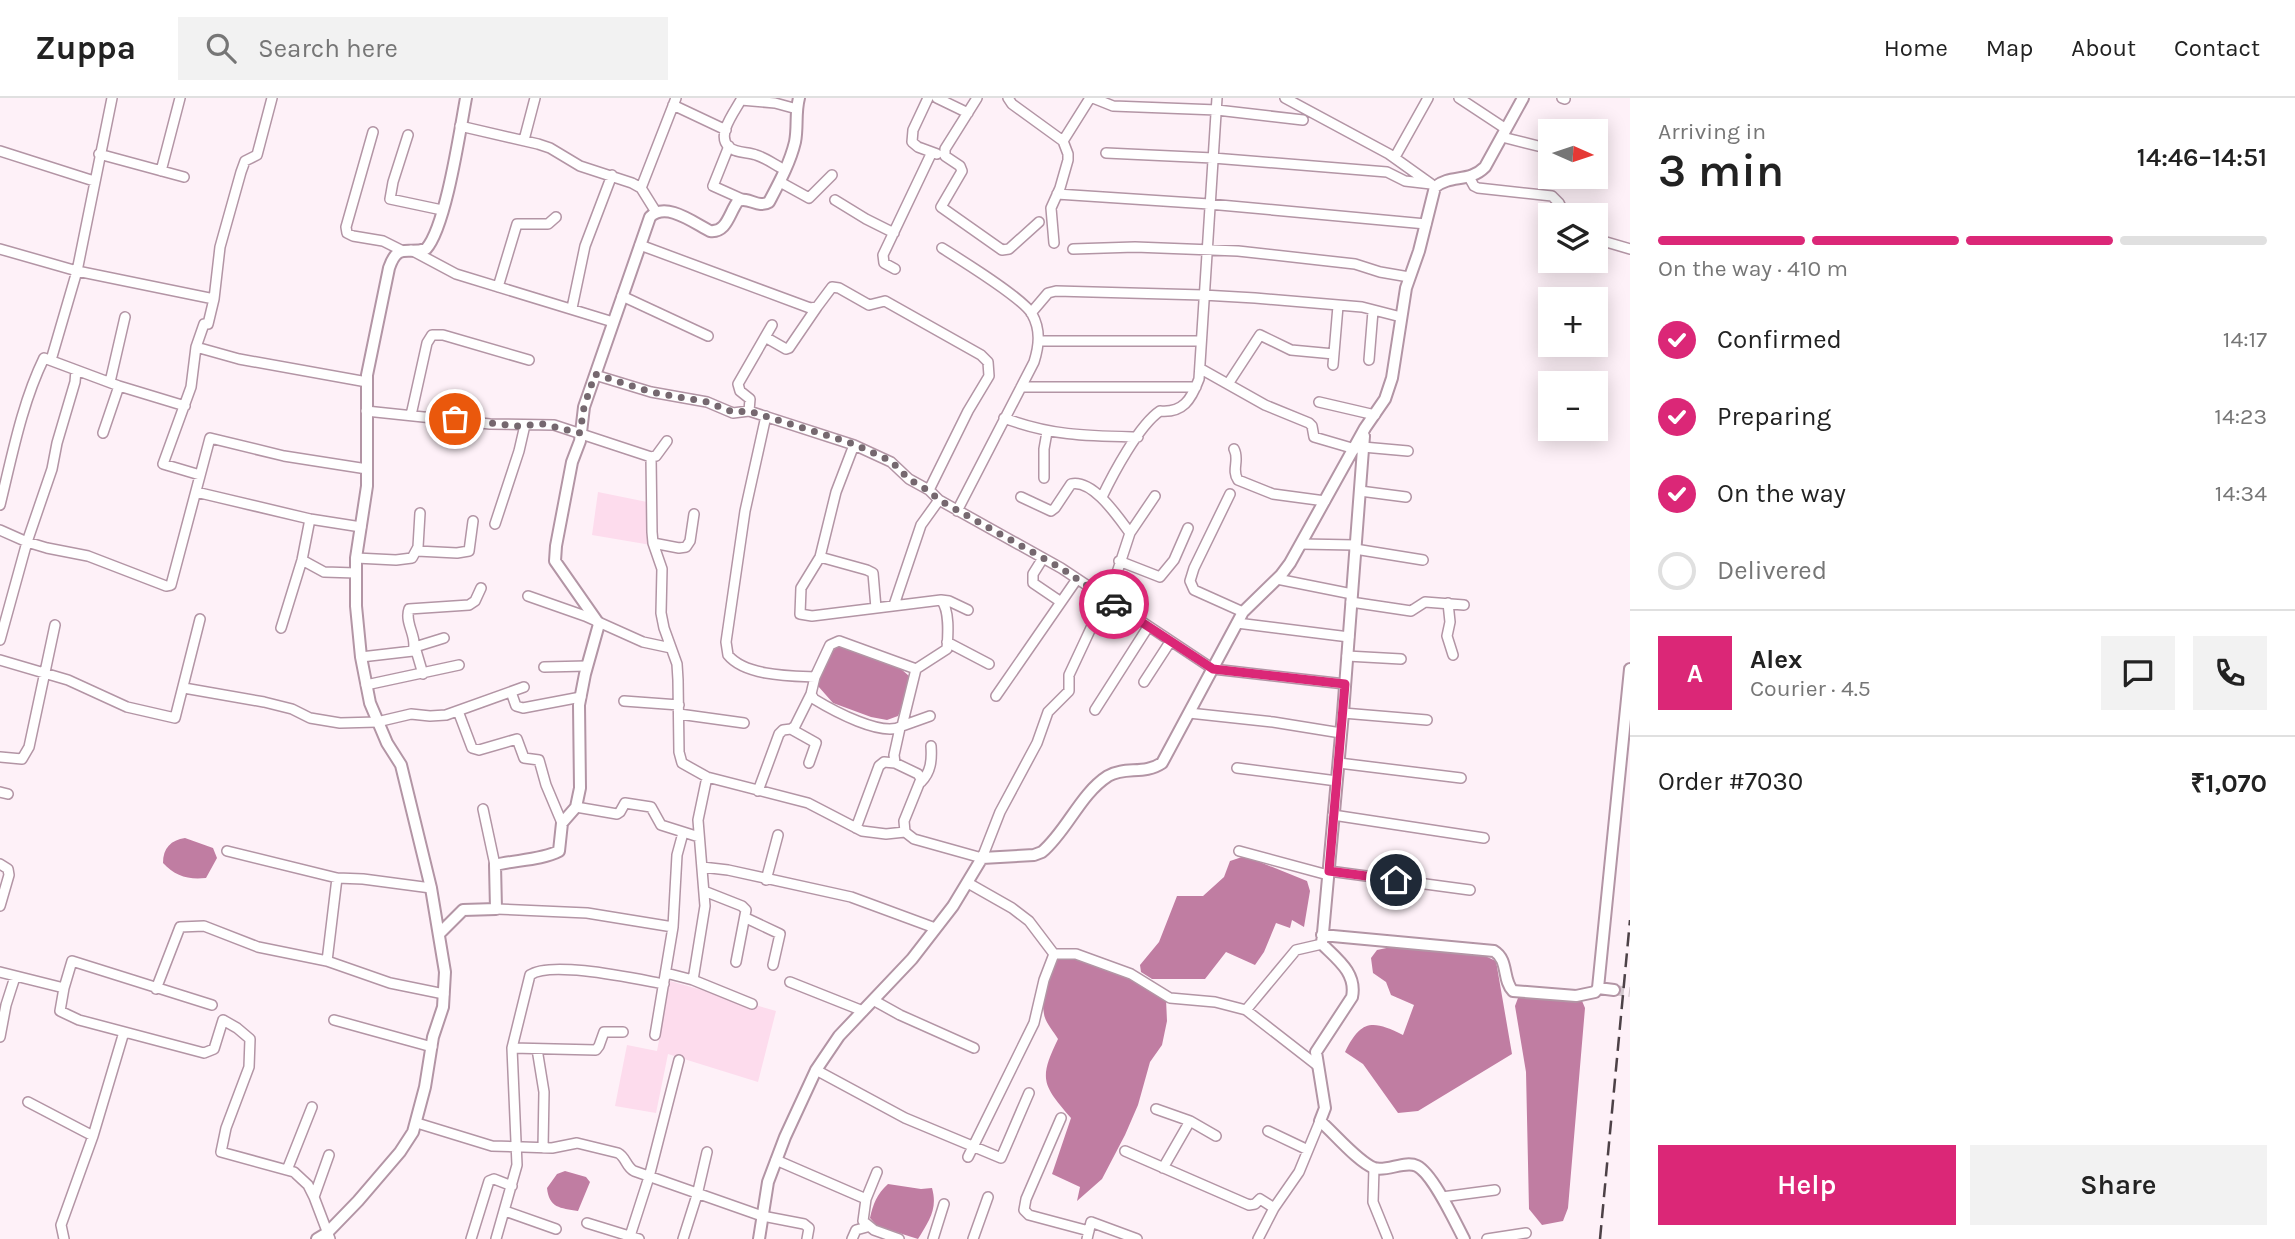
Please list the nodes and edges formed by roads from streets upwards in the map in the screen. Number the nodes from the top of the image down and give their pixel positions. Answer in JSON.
{"nodes":[{"id":1,"x":112,"y":98,"type":"edge"},
{"id":2,"x":180,"y":98,"type":"edge"},
{"id":3,"x":272,"y":98,"type":"edge"},
{"id":4,"x":466,"y":98,"type":"edge"},
{"id":5,"x":535,"y":98,"type":"edge"},
{"id":6,"x":928,"y":98,"type":"edge"},
{"id":7,"x":937,"y":98,"type":"edge"},
{"id":8,"x":977,"y":98,"type":"edge"},
{"id":9,"x":1008,"y":98,"type":"edge"},
{"id":10,"x":1092,"y":98,"type":"edge"},
{"id":11,"x":1217,"y":98,"type":"edge"},
{"id":12,"x":1285,"y":98,"type":"edge"},
{"id":13,"x":1428,"y":98,"type":"edge"},
{"id":14,"x":1459,"y":98,"type":"edge"},
{"id":15,"x":1523,"y":98,"type":"edge"},
{"id":16,"x":742,"y":99,"type":"edge"},
{"id":17,"x":674,"y":101,"type":"edge"},
{"id":18,"x":798,"y":104,"type":"edge"},
{"id":19,"x":1217,"y":110,"type":"junction"},
{"id":20,"x":968,"y":113,"type":"junction"},
{"id":21,"x":1303,"y":120,"type":"dead end"},
{"id":22,"x":460,"y":126,"type":"junction"},
{"id":23,"x":726,"y":130,"type":"junction"},
{"id":24,"x":373,"y":132,"type":"dead end"},
{"id":25,"x":1504,"y":133,"type":"junction"},
{"id":26,"x":408,"y":135,"type":"dead end"},
{"id":27,"x":524,"y":140,"type":"junction"},
{"id":28,"x":1063,"y":141,"type":"junction"},
{"id":29,"x":1538,"y":145,"type":"edge"},
{"id":30,"x":729,"y":146,"type":"junction"},
{"id":31,"x":0,"y":151,"type":"edge"},
{"id":32,"x":932,"y":152,"type":"junction"},
{"id":33,"x":1106,"y":153,"type":"dead end"},
{"id":34,"x":99,"y":154,"type":"junction"},
{"id":35,"x":1395,"y":157,"type":"junction"},
{"id":36,"x":947,"y":158,"type":"junction"},
{"id":37,"x":1213,"y":158,"type":"junction"},
{"id":38,"x":785,"y":170,"type":"junction"},
{"id":39,"x":161,"y":171,"type":"junction"},
{"id":40,"x":612,"y":175,"type":"junction"},
{"id":41,"x":832,"y":175,"type":"dead end"},
{"id":42,"x":184,"y":177,"type":"dead end"},
{"id":43,"x":1469,"y":177,"type":"junction"},
{"id":44,"x":94,"y":181,"type":"junction"},
{"id":45,"x":780,"y":182,"type":"junction"},
{"id":46,"x":1433,"y":185,"type":"junction"},
{"id":47,"x":641,"y":188,"type":"junction"},
{"id":48,"x":1057,"y":194,"type":"junction"},
{"id":49,"x":742,"y":199,"type":"junction"},
{"id":50,"x":835,"y":200,"type":"dead end"},
{"id":51,"x":1559,"y":203,"type":"edge"},
{"id":52,"x":1209,"y":204,"type":"junction"},
{"id":53,"x":442,"y":210,"type":"junction"},
{"id":54,"x":656,"y":212,"type":"junction"},
{"id":55,"x":556,"y":217,"type":"dead end"},
{"id":56,"x":1039,"y":222,"type":"dead end"},
{"id":57,"x":1426,"y":224,"type":"junction"},
{"id":58,"x":894,"y":233,"type":"junction"},
{"id":59,"x":1055,"y":243,"type":"dead end"},
{"id":60,"x":1608,"y":243,"type":"edge"},
{"id":61,"x":640,"y":244,"type":"junction"},
{"id":62,"x":942,"y":248,"type":"dead end"},
{"id":63,"x":0,"y":249,"type":"edge"},
{"id":64,"x":1073,"y":249,"type":"dead end"},
{"id":65,"x":1206,"y":249,"type":"junction"},
{"id":66,"x":1630,"y":249,"type":"edge"},
{"id":67,"x":407,"y":250,"type":"junction"},
{"id":68,"x":895,"y":269,"type":"dead end"},
{"id":69,"x":77,"y":271,"type":"junction"},
{"id":70,"x":1409,"y":276,"type":"junction"},
{"id":71,"x":498,"y":287,"type":"junction"},
{"id":72,"x":1203,"y":295,"type":"junction"},
{"id":73,"x":622,"y":296,"type":"junction"},
{"id":74,"x":214,"y":299,"type":"junction"},
{"id":75,"x":1338,"y":306,"type":"junction"},
{"id":76,"x":817,"y":307,"type":"junction"},
{"id":77,"x":572,"y":308,"type":"junction"},
{"id":78,"x":1373,"y":311,"type":"junction"},
{"id":79,"x":1031,"y":313,"type":"junction"},
{"id":80,"x":125,"y":317,"type":"dead end"},
{"id":81,"x":1401,"y":317,"type":"junction"},
{"id":82,"x":613,"y":322,"type":"junction"},
{"id":83,"x":772,"y":325,"type":"dead end"},
{"id":84,"x":708,"y":335,"type":"dead end"},
{"id":85,"x":765,"y":337,"type":"junction"},
{"id":86,"x":1039,"y":341,"type":"junction"},
{"id":87,"x":1201,"y":341,"type":"junction"},
{"id":88,"x":196,"y":347,"type":"junction"},
{"id":89,"x":1334,"y":354,"type":"junction"},
{"id":90,"x":51,"y":360,"type":"junction"},
{"id":91,"x":529,"y":360,"type":"dead end"},
{"id":92,"x":1368,"y":360,"type":"dead end"},
{"id":93,"x":1333,"y":365,"type":"dead end"},
{"id":94,"x":1201,"y":369,"type":"junction"},
{"id":95,"x":76,"y":370,"type":"junction"},
{"id":96,"x":595,"y":374,"type":"junction"},
{"id":97,"x":367,"y":382,"type":"junction"},
{"id":98,"x":114,"y":384,"type":"junction"},
{"id":99,"x":1228,"y":384,"type":"junction"},
{"id":100,"x":1021,"y":387,"type":"junction"},
{"id":101,"x":1196,"y":387,"type":"junction"},
{"id":102,"x":1319,"y":402,"type":"dead end"},
{"id":103,"x":185,"y":406,"type":"junction"},
{"id":104,"x":366,"y":411,"type":"junction"},
{"id":105,"x":749,"y":411,"type":"junction"},
{"id":106,"x":411,"y":415,"type":"junction"},
{"id":107,"x":1375,"y":415,"type":"junction"},
{"id":108,"x":766,"y":416,"type":"junction"},
{"id":109,"x":1004,"y":418,"type":"junction"},
{"id":110,"x":525,"y":425,"type":"junction"},
{"id":111,"x":1047,"y":432,"type":"junction"},
{"id":112,"x":103,"y":433,"type":"dead end"},
{"id":113,"x":580,"y":433,"type":"junction"},
{"id":114,"x":1138,"y":437,"type":"junction"},
{"id":115,"x":667,"y":441,"type":"dead end"},
{"id":116,"x":854,"y":444,"type":"junction"},
{"id":117,"x":1359,"y":448,"type":"junction"},
{"id":118,"x":1234,"y":449,"type":"dead end"},
{"id":119,"x":1408,"y":451,"type":"dead end"},
{"id":120,"x":651,"y":457,"type":"junction"},
{"id":121,"x":367,"y":469,"type":"junction"},
{"id":122,"x":200,"y":475,"type":"junction"},
{"id":123,"x":1044,"y":478,"type":"dead end"},
{"id":124,"x":929,"y":491,"type":"junction"},
{"id":125,"x":1360,"y":491,"type":"junction"},
{"id":126,"x":196,"y":492,"type":"junction"},
{"id":127,"x":1230,"y":494,"type":"dead end"},
{"id":128,"x":1156,"y":496,"type":"dead end"},
{"id":129,"x":1021,"y":497,"type":"dead end"},
{"id":130,"x":1406,"y":497,"type":"dead end"},
{"id":131,"x":1102,"y":498,"type":"junction"},
{"id":132,"x":939,"y":500,"type":"junction"},
{"id":133,"x":1325,"y":501,"type":"junction"},
{"id":134,"x":0,"y":505,"type":"edge"},
{"id":135,"x":957,"y":511,"type":"junction"},
{"id":136,"x":420,"y":513,"type":"dead end"},
{"id":137,"x":694,"y":514,"type":"dead end"},
{"id":138,"x":310,"y":519,"type":"junction"},
{"id":139,"x":473,"y":521,"type":"dead end"},
{"id":140,"x":495,"y":524,"type":"dead end"},
{"id":141,"x":361,"y":527,"type":"junction"},
{"id":142,"x":1188,"y":528,"type":"dead end"},
{"id":143,"x":0,"y":530,"type":"edge"},
{"id":144,"x":1130,"y":533,"type":"junction"},
{"id":145,"x":27,"y":542,"type":"junction"},
{"id":146,"x":653,"y":543,"type":"junction"},
{"id":147,"x":1301,"y":544,"type":"junction"},
{"id":148,"x":1355,"y":547,"type":"junction"},
{"id":149,"x":417,"y":551,"type":"junction"},
{"id":150,"x":820,"y":557,"type":"junction"},
{"id":151,"x":356,"y":558,"type":"junction"},
{"id":152,"x":1044,"y":558,"type":"junction"},
{"id":153,"x":302,"y":560,"type":"junction"},
{"id":154,"x":1423,"y":560,"type":"dead end"},
{"id":155,"x":1119,"y":561,"type":"junction"},
{"id":156,"x":356,"y":573,"type":"junction"},
{"id":157,"x":1077,"y":579,"type":"junction"},
{"id":158,"x":1278,"y":579,"type":"junction"},
{"id":159,"x":481,"y":588,"type":"dead end"},
{"id":160,"x":528,"y":596,"type":"dead end"},
{"id":161,"x":1351,"y":598,"type":"junction"},
{"id":162,"x":1107,"y":599,"type":"junction"},
{"id":163,"x":941,"y":600,"type":"junction"},
{"id":164,"x":1061,"y":602,"type":"junction"},
{"id":165,"x":1448,"y":603,"type":"junction"},
{"id":166,"x":894,"y":605,"type":"junction"},
{"id":167,"x":1464,"y":605,"type":"dead end"},
{"id":168,"x":876,"y":607,"type":"junction"},
{"id":169,"x":968,"y":610,"type":"dead end"},
{"id":170,"x":1243,"y":612,"type":"junction"},
{"id":171,"x":200,"y":618,"type":"dead end"},
{"id":172,"x":1237,"y":623,"type":"junction"},
{"id":173,"x":599,"y":624,"type":"junction"},
{"id":174,"x":55,"y":625,"type":"dead end"},
{"id":175,"x":1149,"y":627,"type":"junction"},
{"id":176,"x":281,"y":628,"type":"dead end"},
{"id":177,"x":1349,"y":637,"type":"junction"},
{"id":178,"x":444,"y":638,"type":"dead end"},
{"id":179,"x":0,"y":640,"type":"edge"},
{"id":180,"x":947,"y":642,"type":"junction"},
{"id":181,"x":1170,"y":642,"type":"junction"},
{"id":182,"x":415,"y":647,"type":"junction"},
{"id":183,"x":671,"y":648,"type":"junction"},
{"id":184,"x":1453,"y":655,"type":"dead end"},
{"id":185,"x":1347,"y":656,"type":"junction"},
{"id":186,"x":361,"y":657,"type":"junction"},
{"id":187,"x":1401,"y":659,"type":"dead end"},
{"id":188,"x":1,"y":660,"type":"edge"},
{"id":189,"x":459,"y":664,"type":"dead end"},
{"id":190,"x":989,"y":664,"type":"dead end"},
{"id":191,"x":587,"y":666,"type":"junction"},
{"id":192,"x":544,"y":667,"type":"dead end"},
{"id":193,"x":916,"y":668,"type":"junction"},
{"id":194,"x":1213,"y":669,"type":"junction"},
{"id":195,"x":1630,"y":669,"type":"edge"},
{"id":196,"x":0,"y":671,"type":"edge"},
{"id":197,"x":43,"y":674,"type":"junction"},
{"id":198,"x":423,"y":674,"type":"junction"},
{"id":199,"x":815,"y":677,"type":"junction"},
{"id":200,"x":1144,"y":682,"type":"dead end"},
{"id":201,"x":1345,"y":684,"type":"junction"},
{"id":202,"x":366,"y":685,"type":"junction"},
{"id":203,"x":524,"y":687,"type":"dead end"},
{"id":204,"x":184,"y":688,"type":"junction"},
{"id":205,"x":510,"y":692,"type":"junction"},
{"id":206,"x":811,"y":694,"type":"junction"},
{"id":207,"x":996,"y":696,"type":"dead end"},
{"id":208,"x":581,"y":697,"type":"junction"},
{"id":209,"x":624,"y":701,"type":"dead end"},
{"id":210,"x":458,"y":710,"type":"junction"},
{"id":211,"x":679,"y":710,"type":"junction"},
{"id":212,"x":1095,"y":710,"type":"dead end"},
{"id":213,"x":1189,"y":713,"type":"junction"},
{"id":214,"x":1343,"y":713,"type":"junction"},
{"id":215,"x":930,"y":716,"type":"dead end"},
{"id":216,"x":1427,"y":720,"type":"dead end"},
{"id":217,"x":377,"y":722,"type":"junction"},
{"id":218,"x":744,"y":723,"type":"dead end"},
{"id":219,"x":901,"y":727,"type":"junction"},
{"id":220,"x":791,"y":729,"type":"junction"},
{"id":221,"x":1341,"y":733,"type":"junction"},
{"id":222,"x":931,"y":746,"type":"dead end"},
{"id":223,"x":0,"y":757,"type":"edge"},
{"id":224,"x":809,"y":762,"type":"dead end"},
{"id":225,"x":895,"y":763,"type":"junction"},
{"id":226,"x":1339,"y":763,"type":"junction"},
{"id":227,"x":1237,"y":768,"type":"dead end"},
{"id":228,"x":706,"y":777,"type":"junction"},
{"id":229,"x":1461,"y":778,"type":"dead end"},
{"id":230,"x":1337,"y":781,"type":"junction"},
{"id":231,"x":921,"y":782,"type":"junction"},
{"id":232,"x":758,"y":791,"type":"junction"},
{"id":233,"x":576,"y":807,"type":"junction"},
{"id":234,"x":484,"y":809,"type":"dead end"},
{"id":235,"x":1333,"y":815,"type":"junction"},
{"id":236,"x":562,"y":823,"type":"junction"},
{"id":237,"x":856,"y":828,"type":"junction"},
{"id":238,"x":905,"y":832,"type":"junction"},
{"id":239,"x":683,"y":833,"type":"junction"},
{"id":240,"x":778,"y":835,"type":"dead end"},
{"id":241,"x":699,"y":837,"type":"junction"},
{"id":242,"x":1484,"y":838,"type":"dead end"},
{"id":243,"x":228,"y":851,"type":"dead end"},
{"id":244,"x":1239,"y":851,"type":"dead end"},
{"id":245,"x":982,"y":858,"type":"junction"},
{"id":246,"x":0,"y":864,"type":"edge"},
{"id":247,"x":495,"y":865,"type":"junction"},
{"id":248,"x":702,"y":867,"type":"junction"},
{"id":249,"x":1329,"y":873,"type":"junction"},
{"id":250,"x":337,"y":878,"type":"junction"},
{"id":251,"x":766,"y":880,"type":"junction"},
{"id":252,"x":968,"y":883,"type":"junction"},
{"id":253,"x":431,"y":888,"type":"junction"},
{"id":254,"x":1470,"y":890,"type":"dead end"},
{"id":255,"x":704,"y":891,"type":"junction"},
{"id":256,"x":0,"y":906,"type":"edge"},
{"id":257,"x":496,"y":909,"type":"junction"},
{"id":258,"x":746,"y":918,"type":"junction"},
{"id":259,"x":673,"y":927,"type":"junction"},
{"id":260,"x":935,"y":928,"type":"junction"},
{"id":261,"x":439,"y":934,"type":"junction"},
{"id":262,"x":1322,"y":939,"type":"junction"},
{"id":263,"x":1054,"y":954,"type":"junction"},
{"id":264,"x":327,"y":961,"type":"junction"},
{"id":265,"x":736,"y":962,"type":"dead end"},
{"id":266,"x":773,"y":965,"type":"dead end"},
{"id":267,"x":0,"y":972,"type":"edge"},
{"id":268,"x":666,"y":973,"type":"junction"},
{"id":269,"x":15,"y":977,"type":"junction"},
{"id":270,"x":693,"y":980,"type":"junction"},
{"id":271,"x":790,"y":982,"type":"dead end"},
{"id":272,"x":664,"y":984,"type":"junction"},
{"id":273,"x":64,"y":988,"type":"junction"},
{"id":274,"x":1598,"y":988,"type":"junction"},
{"id":275,"x":156,"y":989,"type":"junction"},
{"id":276,"x":1614,"y":990,"type":"tunnel mouth"},
{"id":277,"x":444,"y":994,"type":"junction"},
{"id":278,"x":873,"y":1000,"type":"junction"},
{"id":279,"x":752,"y":1004,"type":"dead end"},
{"id":280,"x":212,"y":1005,"type":"dead end"},
{"id":281,"x":1246,"y":1010,"type":"junction"},
{"id":282,"x":863,"y":1011,"type":"junction"},
{"id":283,"x":334,"y":1020,"type":"dead end"},
{"id":284,"x":124,"y":1032,"type":"junction"},
{"id":285,"x":623,"y":1032,"type":"dead end"},
{"id":286,"x":655,"y":1035,"type":"dead end"},
{"id":287,"x":0,"y":1037,"type":"edge"},
{"id":288,"x":432,"y":1047,"type":"junction"},
{"id":289,"x":512,"y":1048,"type":"junction"},
{"id":290,"x":974,"y":1048,"type":"dead end"},
{"id":291,"x":537,"y":1049,"type":"junction"},
{"id":292,"x":679,"y":1060,"type":"dead end"},
{"id":293,"x":1318,"y":1066,"type":"junction"},
{"id":294,"x":816,"y":1070,"type":"junction"},
{"id":295,"x":1029,"y":1093,"type":"dead end"},
{"id":296,"x":28,"y":1102,"type":"dead end"},
{"id":297,"x":312,"y":1107,"type":"dead end"},
{"id":298,"x":1156,"y":1109,"type":"dead end"},
{"id":299,"x":1061,"y":1118,"type":"dead end"},
{"id":300,"x":1189,"y":1121,"type":"junction"},
{"id":301,"x":1320,"y":1121,"type":"junction"},
{"id":302,"x":416,"y":1123,"type":"junction"},
{"id":303,"x":1268,"y":1131,"type":"dead end"},
{"id":304,"x":93,"y":1136,"type":"junction"},
{"id":305,"x":1216,"y":1136,"type":"dead end"},
{"id":306,"x":973,"y":1147,"type":"junction"},
{"id":307,"x":517,"y":1148,"type":"junction"},
{"id":308,"x":543,"y":1148,"type":"junction"},
{"id":309,"x":1308,"y":1150,"type":"junction"},
{"id":310,"x":1125,"y":1151,"type":"dead end"},
{"id":311,"x":707,"y":1152,"type":"dead end"},
{"id":312,"x":329,"y":1155,"type":"dead end"},
{"id":313,"x":968,"y":1157,"type":"dead end"},
{"id":314,"x":776,"y":1160,"type":"junction"},
{"id":315,"x":1163,"y":1168,"type":"junction"},
{"id":316,"x":1374,"y":1168,"type":"junction"},
{"id":317,"x":287,"y":1170,"type":"junction"},
{"id":318,"x":877,"y":1172,"type":"dead end"},
{"id":319,"x":649,"y":1177,"type":"junction"},
{"id":320,"x":512,"y":1186,"type":"junction"},
{"id":321,"x":1495,"y":1190,"type":"dead end"},
{"id":322,"x":697,"y":1195,"type":"junction"},
{"id":323,"x":314,"y":1197,"type":"junction"},
{"id":324,"x":988,"y":1197,"type":"dead end"},
{"id":325,"x":1443,"y":1198,"type":"junction"},
{"id":326,"x":866,"y":1199,"type":"junction"},
{"id":327,"x":944,"y":1204,"type":"dead end"},
{"id":328,"x":1275,"y":1208,"type":"junction"},
{"id":329,"x":505,"y":1212,"type":"junction"},
{"id":330,"x":762,"y":1216,"type":"junction"},
{"id":331,"x":587,"y":1223,"type":"dead end"},
{"id":332,"x":867,"y":1227,"type":"junction"},
{"id":333,"x":556,"y":1229,"type":"dead end"},
{"id":334,"x":1526,"y":1233,"type":"dead end"},
{"id":335,"x":1088,"y":1235,"type":"edge"},
{"id":336,"x":325,"y":1237,"type":"edge"},
{"id":337,"x":634,"y":1238,"type":"edge"},
{"id":338,"x":893,"y":1238,"type":"edge"},
{"id":339,"x":64,"y":1239,"type":"edge"},
{"id":340,"x":471,"y":1239,"type":"edge"},
{"id":341,"x":496,"y":1239,"type":"edge"},
{"id":342,"x":683,"y":1239,"type":"edge"},
{"id":343,"x":758,"y":1239,"type":"edge"},
{"id":344,"x":807,"y":1239,"type":"edge"},
{"id":345,"x":852,"y":1239,"type":"edge"},
{"id":346,"x":933,"y":1239,"type":"edge"},
{"id":347,"x":973,"y":1239,"type":"edge"},
{"id":348,"x":1137,"y":1239,"type":"edge"},
{"id":349,"x":1258,"y":1239,"type":"edge"},
{"id":350,"x":1388,"y":1239,"type":"edge"},
{"id":351,"x":1464,"y":1239,"type":"edge"},
{"id":352,"x":1486,"y":1239,"type":"edge"}],
"edges":[{"from":1,"to":34,"type":"street"},
{"from":2,"to":39,"type":"street"},
{"from":3,"to":74,"type":"street"},
{"from":4,"to":22,"type":"street"},
{"from":5,"to":27,"type":"street"},
{"from":6,"to":32,"type":"street"},
{"from":7,"to":20,"type":"street"},
{"from":8,"to":20,"type":"street"},
{"from":9,"to":28,"type":"street"},
{"from":10,"to":19,"type":"street"},
{"from":10,"to":28,"type":"street"},
{"from":11,"to":19,"type":"street"},
{"from":12,"to":35,"type":"street"},
{"from":13,"to":35,"type":"street"},
{"from":14,"to":25,"type":"street"},
{"from":15,"to":25,"type":"street"},
{"from":16,"to":18,"type":"street"},
{"from":16,"to":23,"type":"street"},
{"from":17,"to":23,"type":"street"},
{"from":17,"to":47,"type":"street"},
{"from":18,"to":38,"type":"street"},
{"from":19,"to":21,"type":"street"},
{"from":19,"to":37,"type":"street"},
{"from":20,"to":36,"type":"street"},
{"from":22,"to":27,"type":"street"},
{"from":22,"to":53,"type":"street"},
{"from":23,"to":30,"type":"street"},
{"from":24,"to":67,"type":"street"},
{"from":25,"to":29,"type":"street"},
{"from":25,"to":43,"type":"street"},
{"from":26,"to":53,"type":"street"},
{"from":27,"to":40,"type":"street"},
{"from":28,"to":48,"type":"street"},
{"from":30,"to":38,"type":"street"},
{"from":30,"to":49,"type":"street"},
{"from":31,"to":44,"type":"street"},
{"from":32,"to":36,"type":"street"},
{"from":32,"to":58,"type":"street"},
{"from":33,"to":37,"type":"street"},
{"from":34,"to":39,"type":"street"},
{"from":34,"to":44,"type":"street"},
{"from":35,"to":46,"type":"street"},
{"from":36,"to":56,"type":"street"},
{"from":37,"to":46,"type":"street"},
{"from":37,"to":52,"type":"street"},
{"from":38,"to":45,"type":"street"},
{"from":39,"to":42,"type":"street"},
{"from":40,"to":47,"type":"street"},
{"from":40,"to":77,"type":"street"},
{"from":41,"to":45,"type":"street"},
{"from":43,"to":46,"type":"street"},
{"from":43,"to":51,"type":"street"},
{"from":44,"to":69,"type":"street"},
{"from":45,"to":49,"type":"street"},
{"from":46,"to":57,"type":"street"},
{"from":47,"to":54,"type":"street"},
{"from":48,"to":52,"type":"street"},
{"from":48,"to":59,"type":"street"},
{"from":49,"to":54,"type":"street"},
{"from":50,"to":58,"type":"street"},
{"from":52,"to":57,"type":"street"},
{"from":52,"to":65,"type":"street"},
{"from":53,"to":67,"type":"street"},
{"from":54,"to":61,"type":"street"},
{"from":55,"to":71,"type":"street"},
{"from":57,"to":70,"type":"street"},
{"from":58,"to":68,"type":"street"},
{"from":60,"to":66,"type":"street"},
{"from":61,"to":73,"type":"street"},
{"from":61,"to":76,"type":"street"},
{"from":62,"to":79,"type":"street"},
{"from":63,"to":69,"type":"street"},
{"from":64,"to":65,"type":"street"},
{"from":65,"to":70,"type":"street"},
{"from":65,"to":72,"type":"street"},
{"from":67,"to":71,"type":"street"},
{"from":67,"to":97,"type":"street"},
{"from":69,"to":74,"type":"street"},
{"from":69,"to":90,"type":"street"},
{"from":70,"to":81,"type":"street"},
{"from":71,"to":77,"type":"street"},
{"from":72,"to":75,"type":"street"},
{"from":72,"to":79,"type":"street"},
{"from":72,"to":87,"type":"street"},
{"from":73,"to":82,"type":"street"},
{"from":73,"to":84,"type":"street"},
{"from":74,"to":88,"type":"street"},
{"from":75,"to":78,"type":"street"},
{"from":75,"to":89,"type":"street"},
{"from":76,"to":85,"type":"street"},
{"from":76,"to":124,"type":"street"},
{"from":77,"to":82,"type":"street"},
{"from":78,"to":81,"type":"street"},
{"from":78,"to":92,"type":"street"},
{"from":79,"to":86,"type":"street"},
{"from":80,"to":98,"type":"street"},
{"from":81,"to":107,"type":"street"},
{"from":82,"to":96,"type":"street"},
{"from":83,"to":85,"type":"street"},
{"from":85,"to":105,"type":"street"},
{"from":86,"to":87,"type":"street"},
{"from":86,"to":100,"type":"street"},
{"from":87,"to":94,"type":"street"},
{"from":88,"to":97,"type":"street"},
{"from":88,"to":103,"type":"street"},
{"from":89,"to":93,"type":"street"},
{"from":89,"to":99,"type":"street"},
{"from":90,"to":95,"type":"street"},
{"from":90,"to":134,"type":"street"},
{"from":91,"to":106,"type":"street"},
{"from":94,"to":99,"type":"street"},
{"from":94,"to":101,"type":"street"},
{"from":95,"to":98,"type":"street"},
{"from":95,"to":145,"type":"street"},
{"from":96,"to":105,"type":"street"},
{"from":96,"to":113,"type":"street"},
{"from":97,"to":104,"type":"street"},
{"from":98,"to":103,"type":"street"},
{"from":98,"to":112,"type":"street"},
{"from":99,"to":117,"type":"street"},
{"from":100,"to":101,"type":"street"},
{"from":100,"to":109,"type":"street"},
{"from":101,"to":114,"type":"street"},
{"from":102,"to":107,"type":"street"},
{"from":103,"to":122,"type":"street"},
{"from":104,"to":106,"type":"street"},
{"from":104,"to":121,"type":"street"},
{"from":105,"to":108,"type":"street"},
{"from":106,"to":110,"type":"street"},
{"from":107,"to":117,"type":"street"},
{"from":108,"to":116,"type":"street"},
{"from":108,"to":199,"type":"street"},
{"from":109,"to":111,"type":"street"},
{"from":109,"to":135,"type":"street"},
{"from":110,"to":113,"type":"street"},
{"from":110,"to":140,"type":"street"},
{"from":111,"to":114,"type":"street"},
{"from":111,"to":123,"type":"street"},
{"from":113,"to":120,"type":"street"},
{"from":113,"to":173,"type":"street"},
{"from":114,"to":131,"type":"street"},
{"from":115,"to":120,"type":"street"},
{"from":116,"to":124,"type":"street"},
{"from":116,"to":150,"type":"street"},
{"from":117,"to":119,"type":"street"},
{"from":117,"to":125,"type":"street"},
{"from":117,"to":133,"type":"street"},
{"from":118,"to":133,"type":"street"},
{"from":120,"to":146,"type":"street"},
{"from":121,"to":122,"type":"street"},
{"from":121,"to":141,"type":"street"},
{"from":122,"to":126,"type":"street"},
{"from":124,"to":132,"type":"street"},
{"from":125,"to":130,"type":"street"},
{"from":125,"to":148,"type":"street"},
{"from":126,"to":138,"type":"street"},
{"from":126,"to":145,"type":"street"},
{"from":127,"to":170,"type":"street"},
{"from":128,"to":144,"type":"street"},
{"from":129,"to":131,"type":"street"},
{"from":131,"to":144,"type":"street"},
{"from":132,"to":135,"type":"street"},
{"from":132,"to":166,"type":"street"},
{"from":133,"to":147,"type":"street"},
{"from":135,"to":152,"type":"street"},
{"from":136,"to":149,"type":"street"},
{"from":137,"to":146,"type":"street"},
{"from":138,"to":141,"type":"street"},
{"from":138,"to":153,"type":"street"},
{"from":139,"to":149,"type":"street"},
{"from":141,"to":151,"type":"street"},
{"from":142,"to":155,"type":"street"},
{"from":143,"to":145,"type":"street"},
{"from":144,"to":155,"type":"street"},
{"from":145,"to":179,"type":"street"},
{"from":146,"to":183,"type":"street"},
{"from":147,"to":148,"type":"street"},
{"from":147,"to":158,"type":"street"},
{"from":148,"to":154,"type":"street"},
{"from":148,"to":161,"type":"street"},
{"from":149,"to":151,"type":"street"},
{"from":150,"to":168,"type":"street"},
{"from":150,"to":168,"type":"street"},
{"from":151,"to":156,"type":"street"},
{"from":152,"to":157,"type":"street"},
{"from":152,"to":164,"type":"street"},
{"from":153,"to":156,"type":"street"},
{"from":153,"to":176,"type":"street"},
{"from":155,"to":162,"type":"street"},
{"from":156,"to":186,"type":"street"},
{"from":157,"to":162,"type":"street"},
{"from":157,"to":164,"type":"street"},
{"from":158,"to":161,"type":"street"},
{"from":158,"to":170,"type":"street"},
{"from":159,"to":182,"type":"street"},
{"from":160,"to":173,"type":"street"},
{"from":161,"to":165,"type":"street"},
{"from":161,"to":177,"type":"street"},
{"from":162,"to":175,"type":"street"},
{"from":162,"to":245,"type":"street"},
{"from":163,"to":166,"type":"street"},
{"from":163,"to":169,"type":"street"},
{"from":163,"to":180,"type":"street"},
{"from":164,"to":207,"type":"street"},
{"from":165,"to":167,"type":"street"},
{"from":165,"to":184,"type":"street"},
{"from":166,"to":168,"type":"street"},
{"from":170,"to":172,"type":"street"},
{"from":171,"to":204,"type":"street"},
{"from":172,"to":177,"type":"street"},
{"from":172,"to":194,"type":"street"},
{"from":173,"to":183,"type":"street"},
{"from":173,"to":191,"type":"street"},
{"from":174,"to":197,"type":"street"},
{"from":175,"to":181,"type":"street"},
{"from":175,"to":212,"type":"street"},
{"from":177,"to":185,"type":"street"},
{"from":178,"to":182,"type":"street"},
{"from":180,"to":190,"type":"street"},
{"from":180,"to":193,"type":"street"},
{"from":181,"to":194,"type":"street"},
{"from":181,"to":200,"type":"street"},
{"from":182,"to":186,"type":"street"},
{"from":182,"to":198,"type":"street"},
{"from":183,"to":211,"type":"street"},
{"from":185,"to":187,"type":"street"},
{"from":185,"to":201,"type":"street"},
{"from":186,"to":202,"type":"street"},
{"from":188,"to":196,"type":"street"},
{"from":188,"to":197,"type":"street"},
{"from":189,"to":198,"type":"street"},
{"from":191,"to":192,"type":"street"},
{"from":191,"to":208,"type":"street"},
{"from":193,"to":199,"type":"street"},
{"from":193,"to":219,"type":"street"},
{"from":194,"to":201,"type":"street"},
{"from":194,"to":213,"type":"street"},
{"from":195,"to":274,"type":"street"},
{"from":197,"to":204,"type":"street"},
{"from":197,"to":223,"type":"street"},
{"from":198,"to":202,"type":"street"},
{"from":199,"to":206,"type":"street"},
{"from":201,"to":214,"type":"street"},
{"from":202,"to":217,"type":"street"},
{"from":203,"to":205,"type":"street"},
{"from":204,"to":217,"type":"street"},
{"from":205,"to":208,"type":"street"},
{"from":205,"to":210,"type":"street"},
{"from":206,"to":219,"type":"street"},
{"from":206,"to":220,"type":"street"},
{"from":208,"to":233,"type":"street"},
{"from":209,"to":211,"type":"street"},
{"from":210,"to":217,"type":"street"},
{"from":210,"to":236,"type":"street"},
{"from":211,"to":218,"type":"street"},
{"from":211,"to":228,"type":"street"},
{"from":213,"to":221,"type":"street"},
{"from":213,"to":245,"type":"street"},
{"from":214,"to":216,"type":"street"},
{"from":214,"to":221,"type":"street"},
{"from":215,"to":219,"type":"street"},
{"from":217,"to":253,"type":"street"},
{"from":219,"to":225,"type":"street"},
{"from":220,"to":224,"type":"street"},
{"from":220,"to":232,"type":"street"},
{"from":221,"to":226,"type":"street"},
{"from":222,"to":231,"type":"street"},
{"from":225,"to":231,"type":"street"},
{"from":225,"to":237,"type":"street"},
{"from":226,"to":229,"type":"street"},
{"from":226,"to":230,"type":"street"},
{"from":227,"to":230,"type":"street"},
{"from":228,"to":232,"type":"street"},
{"from":228,"to":241,"type":"street"},
{"from":230,"to":235,"type":"street"},
{"from":231,"to":238,"type":"street"},
{"from":232,"to":237,"type":"street"},
{"from":233,"to":236,"type":"street"},
{"from":233,"to":239,"type":"street"},
{"from":234,"to":247,"type":"street"},
{"from":235,"to":242,"type":"street"},
{"from":235,"to":249,"type":"street"},
{"from":236,"to":247,"type":"street"},
{"from":237,"to":238,"type":"street"},
{"from":238,"to":245,"type":"street"},
{"from":239,"to":241,"type":"street"},
{"from":239,"to":259,"type":"street"},
{"from":240,"to":251,"type":"street"},
{"from":241,"to":248,"type":"street"},
{"from":243,"to":250,"type":"street"},
{"from":244,"to":249,"type":"street"},
{"from":245,"to":252,"type":"street"},
{"from":246,"to":256,"type":"street"},
{"from":247,"to":257,"type":"street"},
{"from":248,"to":251,"type":"street"},
{"from":248,"to":255,"type":"street"},
{"from":249,"to":254,"type":"street"},
{"from":249,"to":262,"type":"street"},
{"from":250,"to":253,"type":"street"},
{"from":250,"to":264,"type":"street"},
{"from":251,"to":260,"type":"street"},
{"from":252,"to":260,"type":"street"},
{"from":252,"to":263,"type":"street"},
{"from":253,"to":261,"type":"street"},
{"from":255,"to":258,"type":"street"},
{"from":255,"to":270,"type":"street"},
{"from":257,"to":259,"type":"street"},
{"from":257,"to":261,"type":"street"},
{"from":258,"to":265,"type":"street"},
{"from":258,"to":266,"type":"street"},
{"from":259,"to":268,"type":"street"},
{"from":260,"to":278,"type":"street"},
{"from":261,"to":277,"type":"street"},
{"from":262,"to":274,"type":"street"},
{"from":262,"to":281,"type":"street"},
{"from":262,"to":293,"type":"street"},
{"from":263,"to":281,"type":"street"},
{"from":263,"to":306,"type":"street"},
{"from":264,"to":275,"type":"street"},
{"from":264,"to":277,"type":"street"},
{"from":267,"to":269,"type":"street"},
{"from":268,"to":270,"type":"street"},
{"from":268,"to":272,"type":"street"},
{"from":269,"to":273,"type":"street"},
{"from":269,"to":287,"type":"street"},
{"from":270,"to":279,"type":"street"},
{"from":271,"to":282,"type":"street"},
{"from":272,"to":286,"type":"street"},
{"from":272,"to":289,"type":"street"},
{"from":273,"to":275,"type":"street"},
{"from":273,"to":284,"type":"street"},
{"from":274,"to":276,"type":"street"},
{"from":275,"to":280,"type":"street"},
{"from":277,"to":288,"type":"street"},
{"from":278,"to":282,"type":"street"},
{"from":278,"to":290,"type":"street"},
{"from":281,"to":293,"type":"street"},
{"from":282,"to":294,"type":"street"},
{"from":283,"to":288,"type":"street"},
{"from":284,"to":304,"type":"street"},
{"from":284,"to":317,"type":"street"},
{"from":285,"to":291,"type":"street"},
{"from":288,"to":302,"type":"street"},
{"from":289,"to":291,"type":"street"},
{"from":289,"to":307,"type":"street"},
{"from":291,"to":308,"type":"street"},
{"from":292,"to":319,"type":"street"},
{"from":293,"to":301,"type":"street"},
{"from":294,"to":306,"type":"street"},
{"from":294,"to":314,"type":"street"},
{"from":295,"to":306,"type":"street"},
{"from":296,"to":304,"type":"street"},
{"from":297,"to":317,"type":"street"},
{"from":298,"to":300,"type":"street"},
{"from":299,"to":335,"type":"street"},
{"from":300,"to":305,"type":"street"},
{"from":300,"to":315,"type":"street"},
{"from":301,"to":309,"type":"street"},
{"from":301,"to":316,"type":"street"},
{"from":302,"to":307,"type":"street"},
{"from":302,"to":336,"type":"street"},
{"from":303,"to":309,"type":"street"},
{"from":304,"to":339,"type":"street"},
{"from":306,"to":313,"type":"street"},
{"from":307,"to":308,"type":"street"},
{"from":307,"to":320,"type":"street"},
{"from":308,"to":319,"type":"street"},
{"from":309,"to":328,"type":"street"},
{"from":310,"to":315,"type":"street"},
{"from":311,"to":322,"type":"street"},
{"from":312,"to":323,"type":"street"},
{"from":314,"to":326,"type":"street"},
{"from":314,"to":330,"type":"street"},
{"from":315,"to":328,"type":"street"},
{"from":316,"to":325,"type":"street"},
{"from":316,"to":350,"type":"street"},
{"from":317,"to":323,"type":"street"},
{"from":318,"to":326,"type":"street"},
{"from":319,"to":322,"type":"street"},
{"from":319,"to":337,"type":"street"},
{"from":320,"to":329,"type":"street"},
{"from":320,"to":340,"type":"street"},
{"from":321,"to":325,"type":"street"},
{"from":322,"to":330,"type":"street"},
{"from":322,"to":342,"type":"street"},
{"from":323,"to":336,"type":"street"},
{"from":324,"to":347,"type":"street"},
{"from":325,"to":351,"type":"street"},
{"from":326,"to":332,"type":"street"},
{"from":327,"to":346,"type":"street"},
{"from":328,"to":349,"type":"street"},
{"from":329,"to":333,"type":"street"},
{"from":329,"to":341,"type":"street"},
{"from":330,"to":343,"type":"street"},
{"from":330,"to":344,"type":"street"},
{"from":331,"to":337,"type":"street"},
{"from":332,"to":338,"type":"street"},
{"from":332,"to":345,"type":"street"},
{"from":334,"to":352,"type":"street"},
{"from":335,"to":348,"type":"street"}]}
